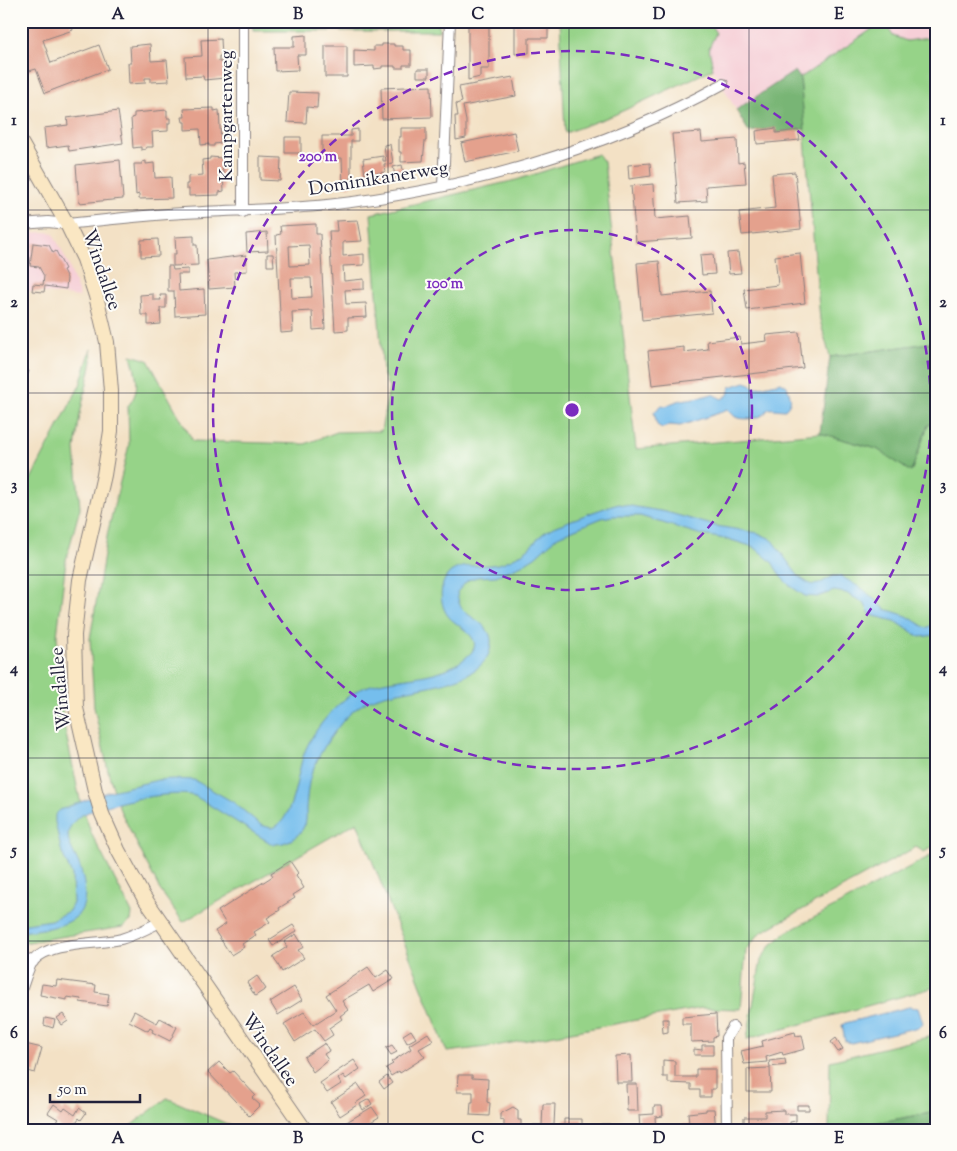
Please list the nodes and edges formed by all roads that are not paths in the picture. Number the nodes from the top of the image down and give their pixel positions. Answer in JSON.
{"nodes":[{"id":1,"x":243,"y":21,"type":"edge"},
{"id":2,"x":450,"y":21,"type":"edge"},
{"id":3,"x":723,"y":84,"type":"dead end"},
{"id":4,"x":21,"y":143,"type":"edge"},
{"id":5,"x":443,"y":186,"type":"junction"},
{"id":6,"x":243,"y":212,"type":"junction"},
{"id":7,"x":21,"y":224,"type":"edge"},
{"id":8,"x":67,"y":224,"type":"junction"},
{"id":9,"x":160,"y":922,"type":"junction"},
{"id":10,"x":21,"y":956,"type":"edge"},
{"id":11,"x":33,"y":962,"type":"junction"},
{"id":12,"x":21,"y":990,"type":"edge"},
{"id":13,"x":733,"y":1027,"type":"dead end"},
{"id":14,"x":305,"y":1130,"type":"edge"},
{"id":15,"x":727,"y":1130,"type":"edge"}],
"edges":[{"from":1,"to":6,"type":"street","name":"Kampgartenweg"},
{"from":2,"to":5,"type":"street"},
{"from":3,"to":5,"type":"street","name":"Dominikanerweg"},
{"from":4,"to":8,"type":"main road","name":"Windallee"},
{"from":5,"to":6,"type":"street","name":"Dominikanerweg"},
{"from":6,"to":8,"type":"street","name":"Dominikanerweg"},
{"from":7,"to":8,"type":"street","name":"Dominikanerweg"},
{"from":8,"to":9,"type":"main road","name":"Windallee"},
{"from":9,"to":11,"type":"street"},
{"from":9,"to":14,"type":"main road","name":"Windallee"},
{"from":10,"to":11,"type":"street"},
{"from":11,"to":12,"type":"street"},
{"from":13,"to":15,"type":"street"}]}
